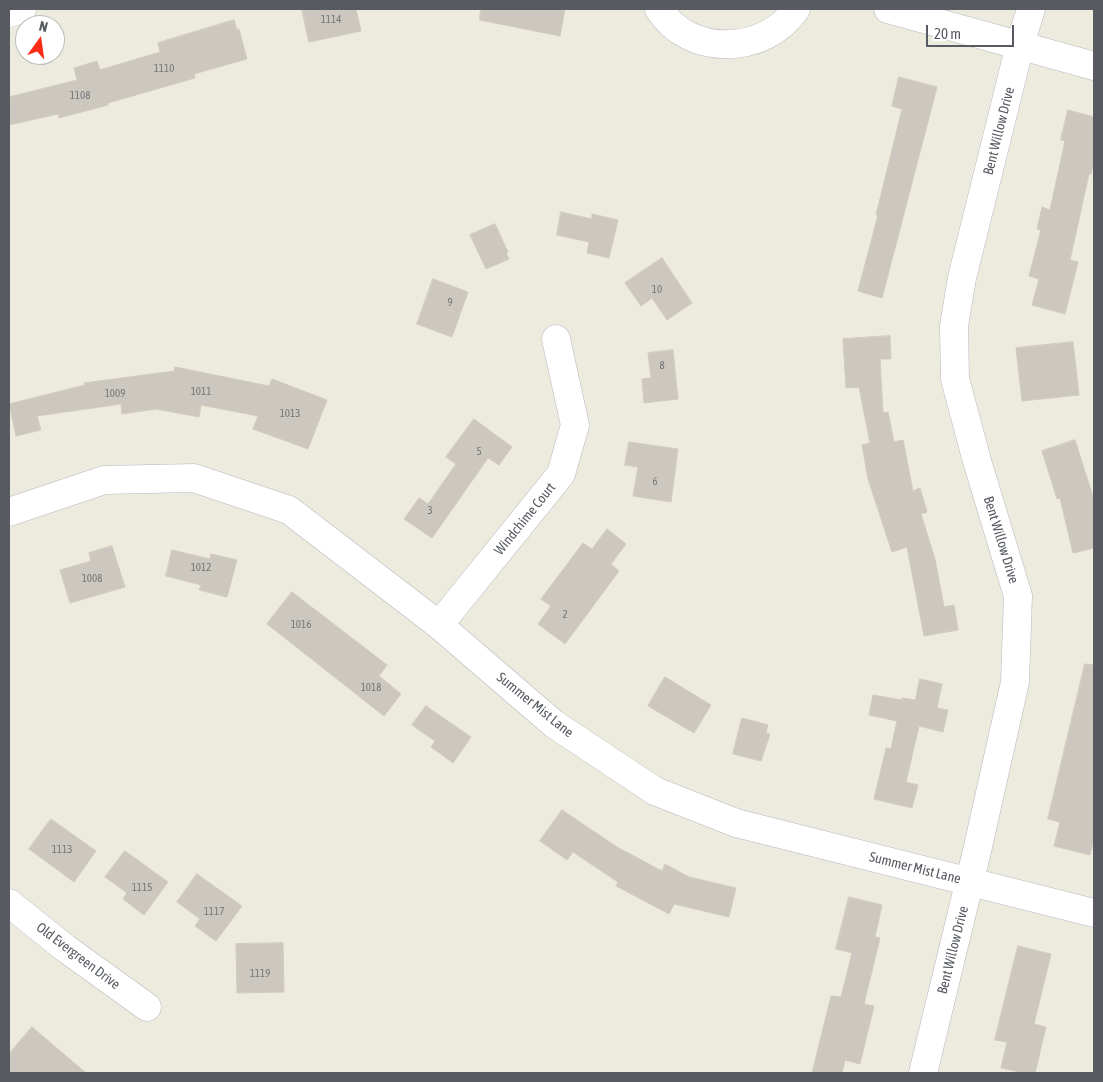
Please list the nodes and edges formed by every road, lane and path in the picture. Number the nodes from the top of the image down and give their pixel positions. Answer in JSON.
{"nodes":[{"id":1,"x":22,"y":9,"type":"edge"},
{"id":2,"x":659,"y":9,"type":"edge"},
{"id":3,"x":796,"y":9,"type":"edge"},
{"id":4,"x":888,"y":9,"type":"edge"},
{"id":5,"x":1031,"y":9,"type":"edge"},
{"id":6,"x":9,"y":12,"type":"edge"},
{"id":7,"x":1020,"y":45,"type":"junction"},
{"id":8,"x":1094,"y":66,"type":"edge"},
{"id":9,"x":556,"y":339,"type":"dead end"},
{"id":10,"x":9,"y":512,"type":"edge"},
{"id":11,"x":439,"y":625,"type":"junction"},
{"id":12,"x":970,"y":882,"type":"junction"},
{"id":13,"x":9,"y":903,"type":"edge"},
{"id":14,"x":1094,"y":912,"type":"edge"},
{"id":15,"x":147,"y":1007,"type":"dead end"},
{"id":16,"x":922,"y":1073,"type":"edge"}],
"edges":[{"from":1,"to":6,"type":"street"},
{"from":2,"to":3,"type":"street"},
{"from":4,"to":7,"type":"street"},
{"from":5,"to":7,"type":"street","name":"Bent Willow Drive"},
{"from":7,"to":8,"type":"street"},
{"from":7,"to":12,"type":"street","name":"Bent Willow Drive"},
{"from":9,"to":11,"type":"street","name":"Windchime Court"},
{"from":10,"to":11,"type":"street","name":"Summer Mist Lane"},
{"from":11,"to":12,"type":"street","name":"Summer Mist Lane"},
{"from":12,"to":14,"type":"street","name":"Summer Mist Lane"},
{"from":12,"to":16,"type":"street","name":"Bent Willow Drive"},
{"from":13,"to":15,"type":"street","name":"Old Evergreen Drive"}]}
